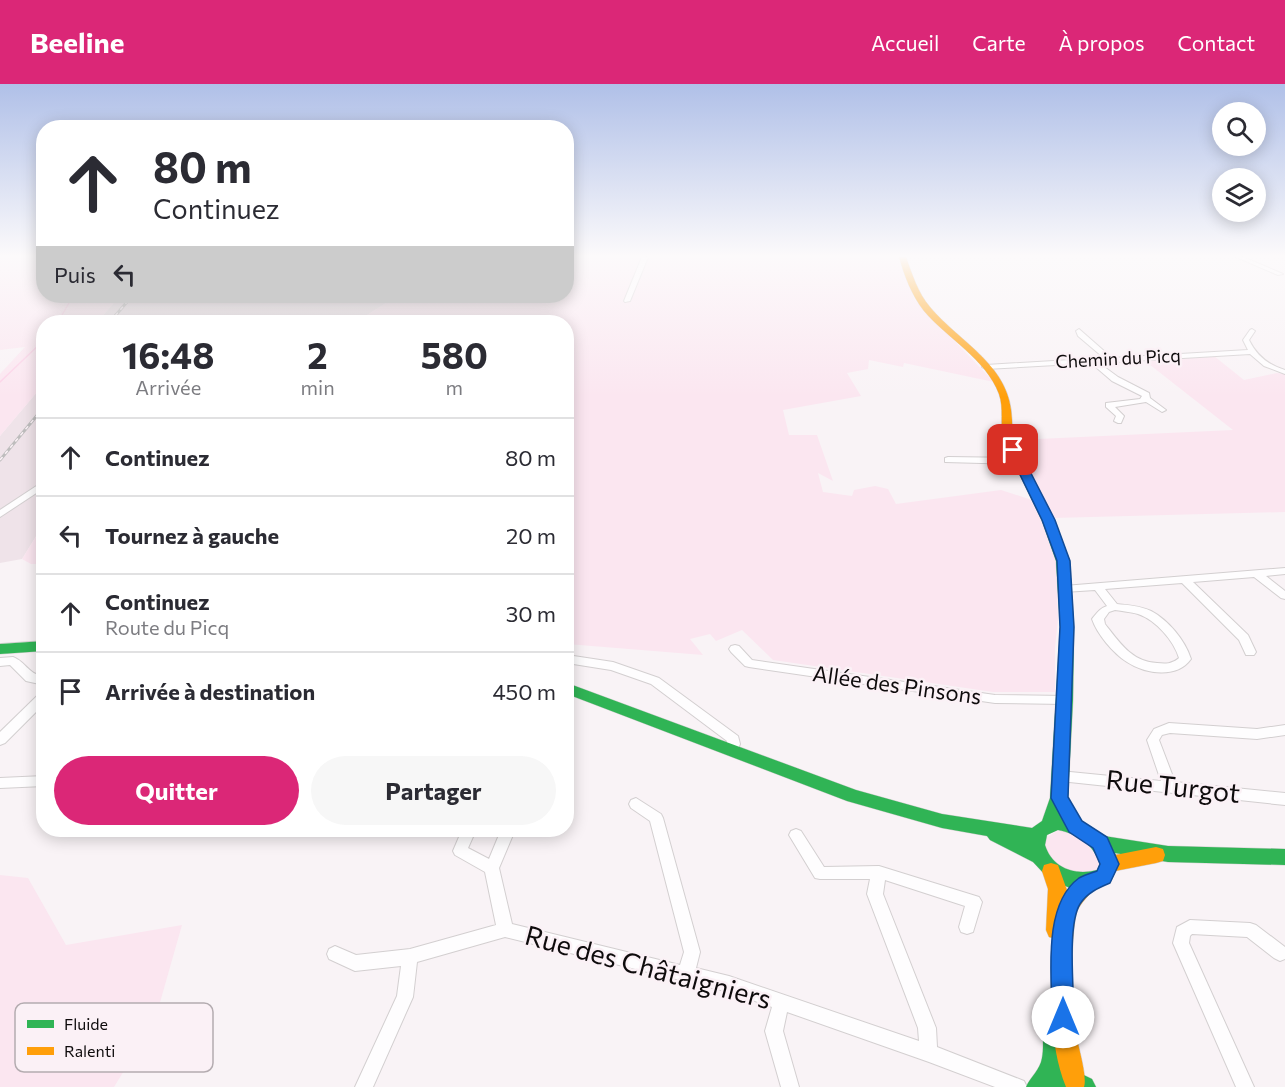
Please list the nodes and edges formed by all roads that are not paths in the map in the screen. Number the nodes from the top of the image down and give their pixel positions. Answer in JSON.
{"nodes":[{"id":1,"x":924,"y":304,"type":"edge"},
{"id":2,"x":1079,"y":331,"type":"dead end"},
{"id":3,"x":1252,"y":331,"type":"dead end"},
{"id":4,"x":1250,"y":352,"type":"junction"},
{"id":5,"x":1110,"y":360,"type":"junction"},
{"id":6,"x":1093,"y":361,"type":"junction"},
{"id":7,"x":986,"y":367,"type":"junction"},
{"id":8,"x":1285,"y":372,"type":"edge"},
{"id":9,"x":1146,"y":399,"type":"junction"},
{"id":10,"x":1162,"y":410,"type":"dead end"},
{"id":11,"x":1118,"y":421,"type":"dead end"},
{"id":12,"x":948,"y":460,"type":"dead end"},
{"id":13,"x":1019,"y":461,"type":"junction"},
{"id":14,"x":36,"y":489,"type":"edge"},
{"id":15,"x":0,"y":514,"type":"edge"},
{"id":16,"x":1285,"y":571,"type":"edge"},
{"id":17,"x":1257,"y":574,"type":"junction"},
{"id":18,"x":1185,"y":580,"type":"junction"},
{"id":19,"x":1098,"y":587,"type":"junction"},
{"id":20,"x":1064,"y":589,"type":"junction"},
{"id":21,"x":1285,"y":596,"type":"edge"},
{"id":22,"x":1114,"y":607,"type":"junction"},
{"id":23,"x":36,"y":647,"type":"edge"},
{"id":24,"x":0,"y":649,"type":"edge"},
{"id":25,"x":735,"y":649,"type":"dead end"},
{"id":26,"x":1250,"y":652,"type":"dead end"},
{"id":27,"x":574,"y":660,"type":"edge"},
{"id":28,"x":0,"y":662,"type":"edge"},
{"id":29,"x":36,"y":679,"type":"edge"},
{"id":30,"x":574,"y":691,"type":"edge"},
{"id":31,"x":1065,"y":700,"type":"junction"},
{"id":32,"x":36,"y":704,"type":"edge"},
{"id":33,"x":1285,"y":730,"type":"edge"},
{"id":34,"x":0,"y":740,"type":"edge"},
{"id":35,"x":732,"y":748,"type":"junction"},
{"id":36,"x":1060,"y":776,"type":"junction"},
{"id":37,"x":36,"y":781,"type":"edge"},
{"id":38,"x":0,"y":783,"type":"edge"},
{"id":39,"x":1170,"y":788,"type":"junction"},
{"id":40,"x":1059,"y":798,"type":"junction"},
{"id":41,"x":1285,"y":799,"type":"edge"},
{"id":42,"x":636,"y":804,"type":"dead end"},
{"id":43,"x":1050,"y":824,"type":"junction"},
{"id":44,"x":1076,"y":826,"type":"junction"},
{"id":45,"x":982,"y":829,"type":"junction"},
{"id":46,"x":796,"y":835,"type":"dead end"},
{"id":47,"x":1035,"y":836,"type":"junction"},
{"id":48,"x":466,"y":837,"type":"edge"},
{"id":49,"x":505,"y":837,"type":"edge"},
{"id":50,"x":1100,"y":843,"type":"junction"},
{"id":51,"x":1168,"y":854,"type":"junction"},
{"id":52,"x":1037,"y":855,"type":"junction"},
{"id":53,"x":1285,"y":857,"type":"edge"},
{"id":54,"x":1110,"y":864,"type":"junction"},
{"id":55,"x":492,"y":868,"type":"junction"},
{"id":56,"x":1051,"y":871,"type":"junction"},
{"id":57,"x":879,"y":872,"type":"junction"},
{"id":58,"x":1087,"y":883,"type":"junction"},
{"id":59,"x":967,"y":927,"type":"dead end"},
{"id":60,"x":505,"y":930,"type":"junction"},
{"id":61,"x":1281,"y":952,"type":"dead end"},
{"id":62,"x":335,"y":954,"type":"dead end"},
{"id":63,"x":410,"y":957,"type":"junction"},
{"id":64,"x":686,"y":974,"type":"junction"},
{"id":65,"x":781,"y":1003,"type":"junction"},
{"id":66,"x":929,"y":1053,"type":"junction"},
{"id":67,"x":1043,"y":1081,"type":"edge"},
{"id":68,"x":1079,"y":1083,"type":"edge"},
{"id":69,"x":1017,"y":1086,"type":"edge"},
{"id":70,"x":364,"y":1087,"type":"edge"},
{"id":71,"x":790,"y":1087,"type":"edge"},
{"id":72,"x":1245,"y":1087,"type":"edge"}],
"edges":[{"from":1,"to":7,"type":"street"},
{"from":2,"to":5,"type":"street"},
{"from":3,"to":4,"type":"street"},
{"from":4,"to":5,"type":"street","name":"Chemin du Picq"},
{"from":4,"to":8,"type":"street"},
{"from":5,"to":6,"type":"street","name":"Chemin du Picq"},
{"from":6,"to":7,"type":"street","name":"Chemin du Picq"},
{"from":6,"to":9,"type":"street"},
{"from":7,"to":13,"type":"street"},
{"from":9,"to":10,"type":"street"},
{"from":9,"to":11,"type":"street"},
{"from":12,"to":13,"type":"street"},
{"from":13,"to":20,"type":"street"},
{"from":14,"to":15,"type":"street"},
{"from":16,"to":17,"type":"street"},
{"from":17,"to":18,"type":"street"},
{"from":17,"to":21,"type":"street"},
{"from":18,"to":19,"type":"street"},
{"from":18,"to":26,"type":"street"},
{"from":19,"to":20,"type":"street"},
{"from":19,"to":22,"type":"street"},
{"from":20,"to":31,"type":"street"},
{"from":22,"to":22,"type":"street"},
{"from":23,"to":24,"type":"street"},
{"from":25,"to":31,"type":"street","name":"Allée des Pinsons"},
{"from":27,"to":35,"type":"street"},
{"from":28,"to":29,"type":"street"},
{"from":30,"to":35,"type":"street"},
{"from":31,"to":36,"type":"street"},
{"from":32,"to":34,"type":"street"},
{"from":33,"to":39,"type":"street"},
{"from":35,"to":45,"type":"street"},
{"from":36,"to":39,"type":"street","name":"Rue Turgot"},
{"from":36,"to":40,"type":"street"},
{"from":37,"to":38,"type":"street"},
{"from":39,"to":41,"type":"street","name":"Rue Turgot"},
{"from":40,"to":43,"type":"street"},
{"from":40,"to":44,"type":"street"},
{"from":42,"to":64,"type":"street"},
{"from":43,"to":44,"type":"street"},
{"from":43,"to":47,"type":"street"},
{"from":44,"to":50,"type":"street"},
{"from":45,"to":47,"type":"street"},
{"from":45,"to":52,"type":"street"},
{"from":46,"to":57,"type":"street"},
{"from":47,"to":52,"type":"street"},
{"from":48,"to":55,"type":"street"},
{"from":49,"to":55,"type":"street"},
{"from":50,"to":51,"type":"street"},
{"from":50,"to":54,"type":"street"},
{"from":51,"to":53,"type":"street"},
{"from":51,"to":54,"type":"street"},
{"from":52,"to":56,"type":"street"},
{"from":54,"to":58,"type":"street"},
{"from":55,"to":60,"type":"street"},
{"from":56,"to":58,"type":"street"},
{"from":56,"to":67,"type":"street"},
{"from":57,"to":59,"type":"street"},
{"from":57,"to":66,"type":"street"},
{"from":58,"to":68,"type":"street"},
{"from":60,"to":63,"type":"street","name":"Rue des Châtaigniers"},
{"from":60,"to":64,"type":"street","name":"Rue des Châtaigniers"},
{"from":61,"to":72,"type":"street"},
{"from":62,"to":63,"type":"street","name":"Rue des Châtaigniers"},
{"from":63,"to":70,"type":"street"},
{"from":64,"to":65,"type":"street","name":"Rue des Châtaigniers"},
{"from":65,"to":66,"type":"street","name":"Rue des Châtaigniers"},
{"from":65,"to":71,"type":"street"},
{"from":66,"to":69,"type":"street","name":"Rue des Châtaigniers"},
{"from":67,"to":68,"type":"street"},
{"from":67,"to":69,"type":"street","name":"Rue des Châtaigniers"}]}
